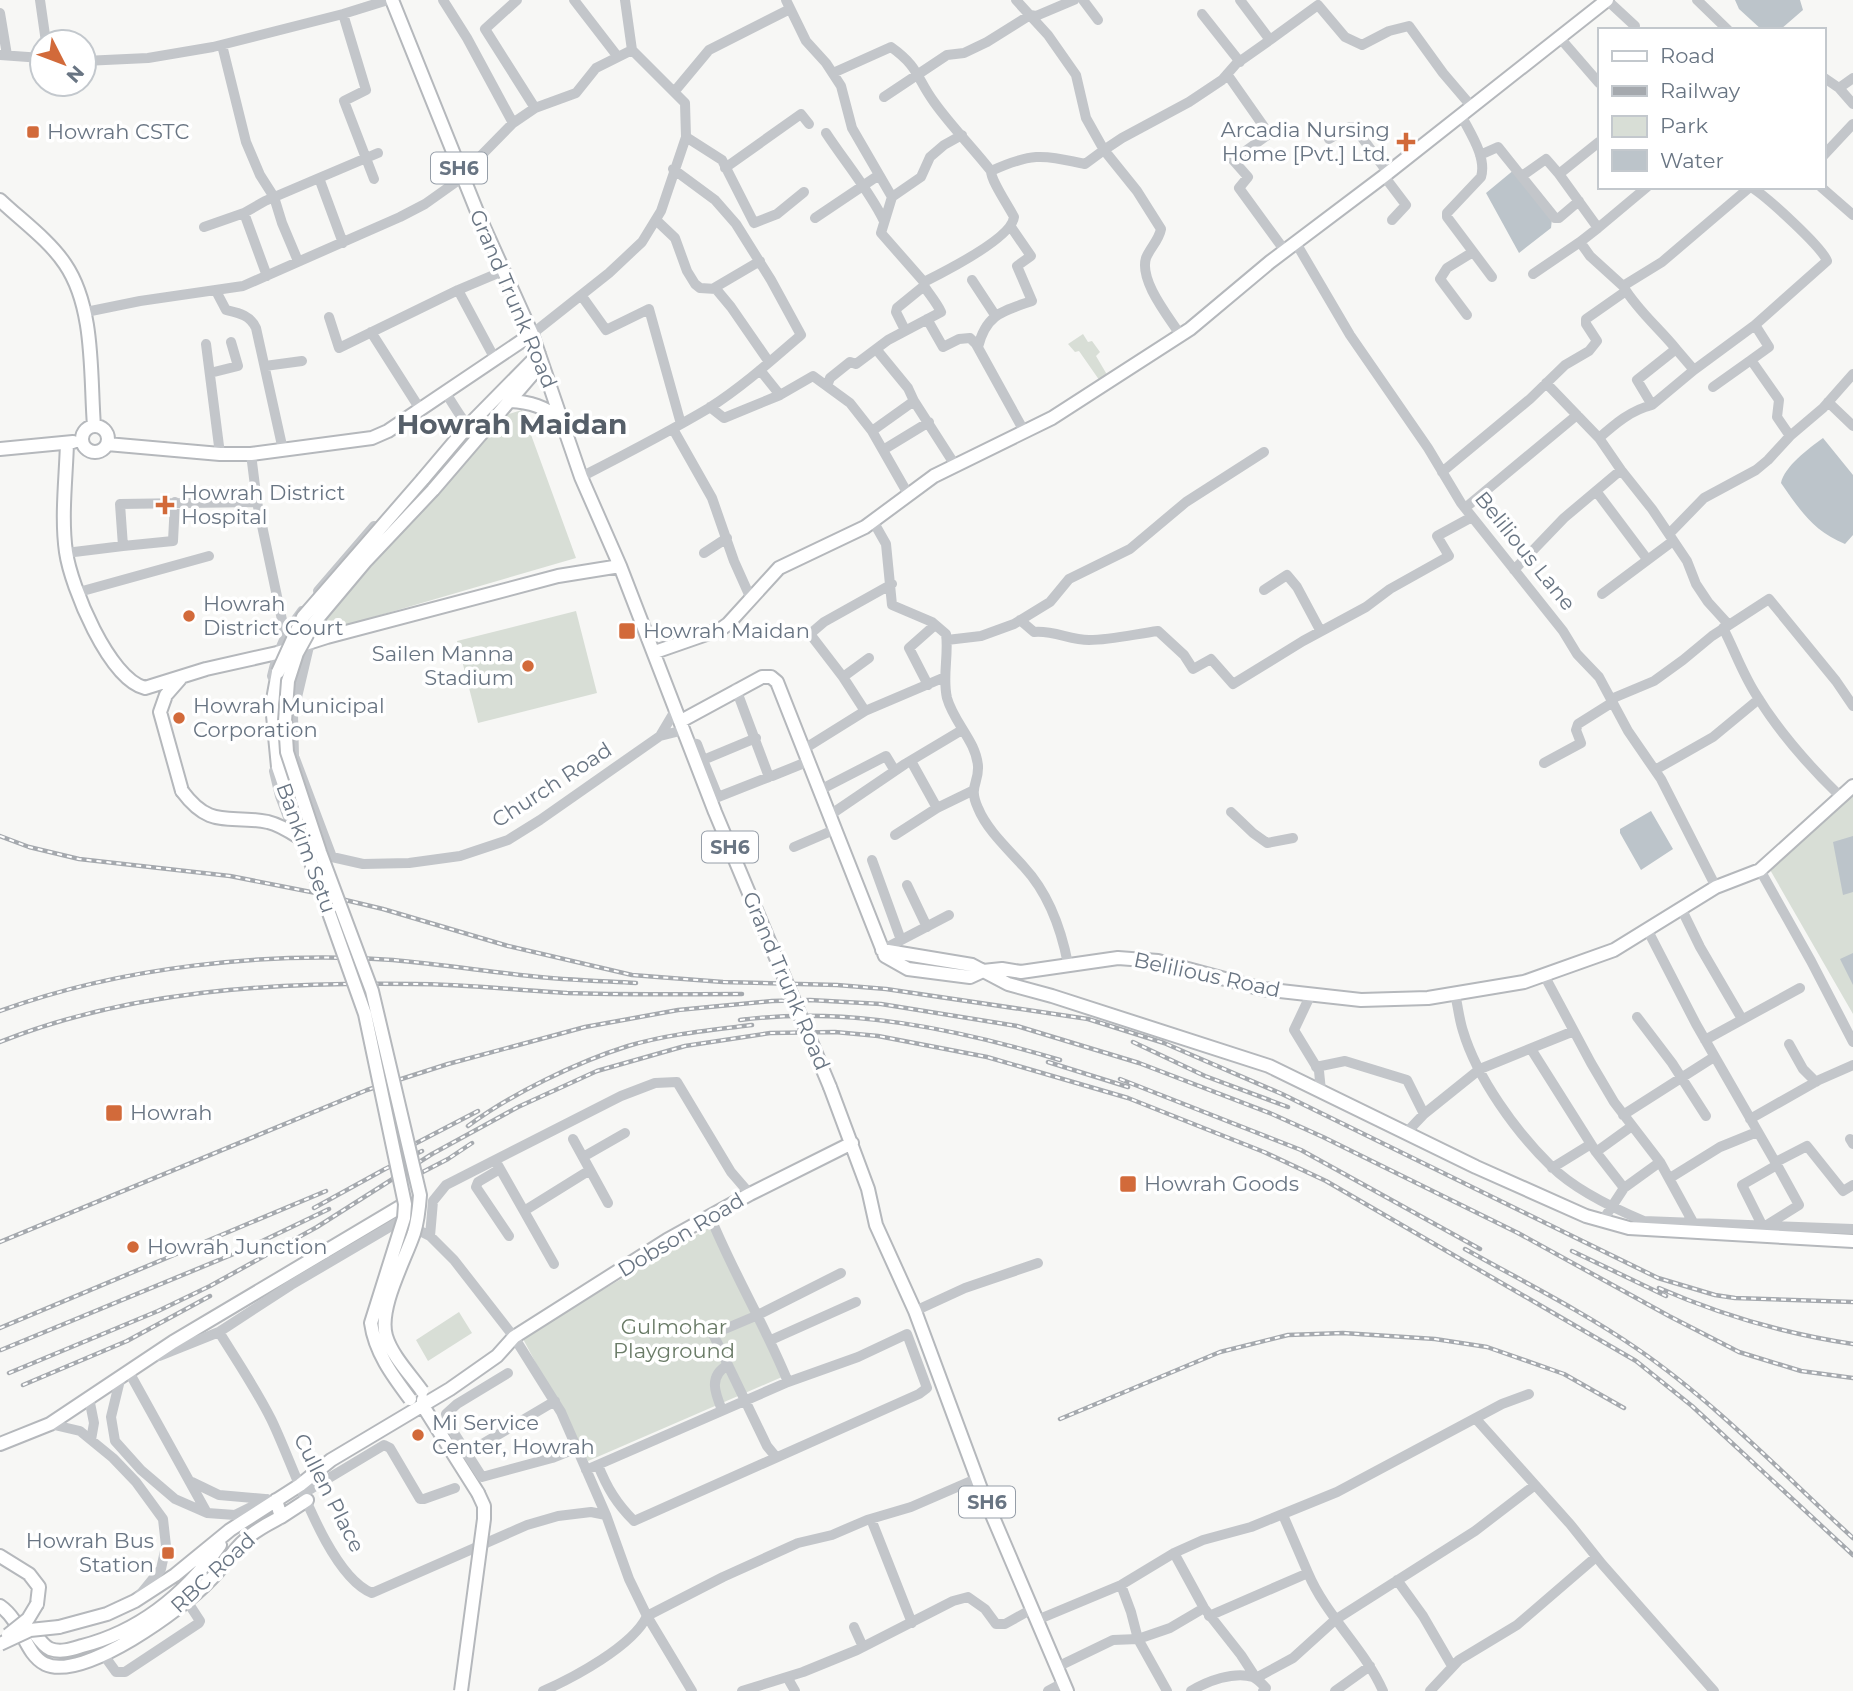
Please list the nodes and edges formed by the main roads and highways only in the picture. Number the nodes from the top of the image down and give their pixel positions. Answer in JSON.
{"nodes":[{"id":1,"x":390,"y":0,"type":"edge"},
{"id":2,"x":1607,"y":0,"type":"edge"},
{"id":3,"x":0,"y":200,"type":"edge"},
{"id":4,"x":532,"y":334,"type":"junction"},
{"id":5,"x":540,"y":359,"type":"junction"},
{"id":6,"x":510,"y":401,"type":"junction"},
{"id":7,"x":562,"y":420,"type":"junction"},
{"id":8,"x":94,"y":426,"type":"junction"},
{"id":9,"x":81,"y":441,"type":"junction"},
{"id":10,"x":66,"y":443,"type":"junction"},
{"id":11,"x":107,"y":444,"type":"junction"},
{"id":12,"x":0,"y":449,"type":"edge"},
{"id":13,"x":620,"y":566,"type":"junction"},
{"id":14,"x":655,"y":652,"type":"junction"},
{"id":15,"x":180,"y":678,"type":"junction"},
{"id":16,"x":145,"y":688,"type":"junction"},
{"id":17,"x":160,"y":712,"type":"junction"},
{"id":18,"x":680,"y":720,"type":"junction"},
{"id":19,"x":1853,"y":786,"type":"edge"},
{"id":20,"x":303,"y":840,"type":"junction"},
{"id":21,"x":983,"y":971,"type":"junction"},
{"id":22,"x":852,"y":1143,"type":"junction"},
{"id":23,"x":405,"y":1203,"type":"junction"},
{"id":24,"x":1853,"y":1241,"type":"edge"},
{"id":25,"x":423,"y":1406,"type":"junction"},
{"id":26,"x":0,"y":1444,"type":"edge"},
{"id":27,"x":304,"y":1493,"type":"junction"},
{"id":28,"x":272,"y":1500,"type":"junction"},
{"id":29,"x":281,"y":1517,"type":"junction"},
{"id":30,"x":230,"y":1531,"type":"junction"},
{"id":31,"x":2,"y":1562,"type":"edge"},
{"id":32,"x":0,"y":1597,"type":"edge"},
{"id":33,"x":0,"y":1606,"type":"edge"},
{"id":34,"x":0,"y":1643,"type":"edge"},
{"id":35,"x":1065,"y":1687,"type":"edge"},
{"id":36,"x":461,"y":1691,"type":"edge"}],
"edges":[{"from":1,"to":4,"type":"main road","name":"Grand Trunk Road","number":"SH6"},
{"from":2,"to":14,"type":"main road"},
{"from":3,"to":8,"type":"main road"},
{"from":4,"to":5,"type":"main road","name":"Grand Trunk Road","number":"SH6"},
{"from":4,"to":11,"type":"main road"},
{"from":5,"to":6,"type":"main road","name":"Bankim Setu"},
{"from":5,"to":7,"type":"main road","name":"Grand Trunk Road","number":"SH6"},
{"from":5,"to":20,"type":"main road","name":"Bankim Setu","bridge":true},
{"from":6,"to":7,"type":"main road"},
{"from":6,"to":25,"type":"main road","name":"Bankim Setu","bridge":true},
{"from":7,"to":13,"type":"main road","name":"Grand Trunk Road","number":"SH6"},
{"from":8,"to":9,"type":"main road"},
{"from":8,"to":11,"type":"main road"},
{"from":9,"to":10,"type":"main road"},
{"from":9,"to":11,"type":"main road"},
{"from":10,"to":12,"type":"main road"},
{"from":10,"to":16,"type":"main road"},
{"from":13,"to":14,"type":"main road","name":"Grand Trunk Road","number":"SH6"},
{"from":13,"to":15,"type":"main road"},
{"from":14,"to":18,"type":"main road","name":"Grand Trunk Road","number":"SH6"},
{"from":15,"to":16,"type":"main road"},
{"from":15,"to":17,"type":"main road"},
{"from":16,"to":17,"type":"main road"},
{"from":17,"to":20,"type":"main road","bridge":true},
{"from":18,"to":21,"type":"main road","name":"Belilious Road"},
{"from":18,"to":22,"type":"main road","name":"Grand Trunk Road","number":"SH6","bridge":true},
{"from":19,"to":21,"type":"main road","name":"Belilious Road"},
{"from":20,"to":23,"type":"main road","name":"Bankim Setu","bridge":true},
{"from":21,"to":24,"type":"main road"},
{"from":22,"to":25,"type":"main road","name":"Dobson Road"},
{"from":22,"to":35,"type":"main road","name":"Grand Trunk Road","number":"SH6"},
{"from":23,"to":25,"type":"main road","name":"Bankim Setu","bridge":true},
{"from":23,"to":26,"type":"main road"},
{"from":25,"to":27,"type":"main road","name":"Dobson Road"},
{"from":25,"to":36,"type":"main road","bridge":true},
{"from":27,"to":28,"type":"main road"},
{"from":27,"to":29,"type":"main road","name":"RBC Road"},
{"from":28,"to":29,"type":"main road"},
{"from":28,"to":30,"type":"main road"},
{"from":29,"to":33,"type":"main road","name":"RBC Road"},
{"from":30,"to":32,"type":"main road","name":"RBC Road"},
{"from":30,"to":34,"type":"main road","bridge":true},
{"from":31,"to":34,"type":"main road","bridge":true}]}
